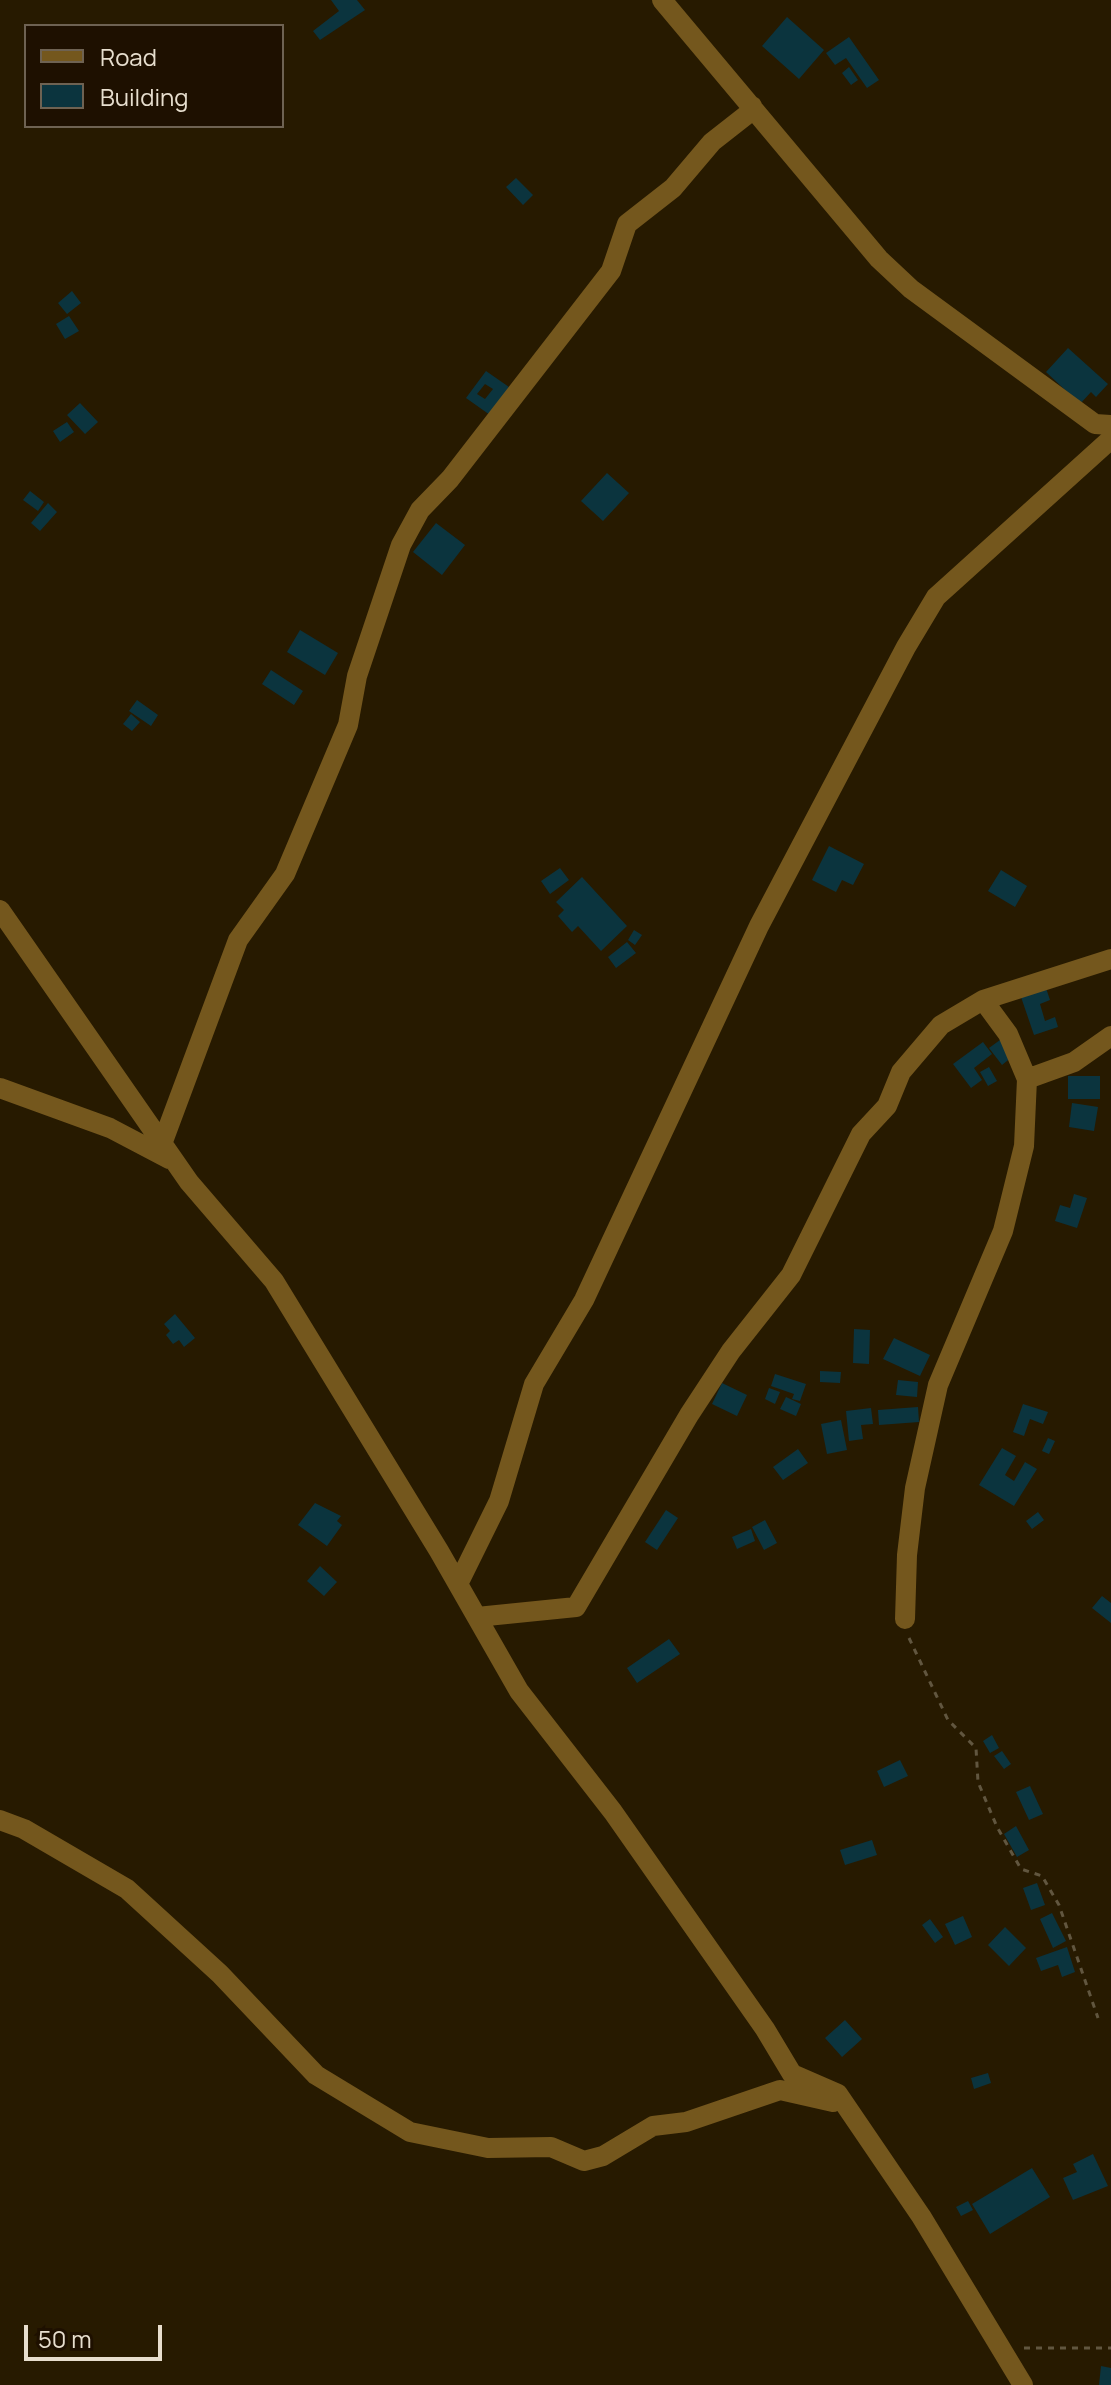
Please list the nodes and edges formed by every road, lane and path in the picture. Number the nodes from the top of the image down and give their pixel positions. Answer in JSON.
{"nodes":[{"id":1,"x":662,"y":0,"type":"edge"},
{"id":2,"x":752,"y":106,"type":"junction"},
{"id":3,"x":1111,"y":425,"type":"edge"},
{"id":4,"x":1111,"y":439,"type":"edge"},
{"id":5,"x":0,"y":910,"type":"edge"},
{"id":6,"x":1111,"y":959,"type":"edge"},
{"id":7,"x":983,"y":1000,"type":"junction"},
{"id":8,"x":1111,"y":1036,"type":"edge"},
{"id":9,"x":1027,"y":1079,"type":"junction"},
{"id":10,"x":0,"y":1088,"type":"edge"},
{"id":11,"x":162,"y":1144,"type":"junction"},
{"id":12,"x":174,"y":1162,"type":"junction"},
{"id":13,"x":458,"y":1584,"type":"junction"},
{"id":14,"x":477,"y":1617,"type":"junction"},
{"id":15,"x":905,"y":1619,"type":"joint"},
{"id":16,"x":0,"y":1820,"type":"edge"},
{"id":17,"x":1098,"y":2018,"type":"dead end"},
{"id":18,"x":845,"y":2104,"type":"junction"},
{"id":19,"x":1000,"y":2347,"type":"junction"},
{"id":20,"x":1111,"y":2348,"type":"edge"},
{"id":21,"x":1023,"y":2385,"type":"edge"}],
"edges":[{"from":1,"to":2,"type":"street"},
{"from":2,"to":3,"type":"street"},
{"from":2,"to":11,"type":"street"},
{"from":4,"to":13,"type":"street"},
{"from":5,"to":11,"type":"street"},
{"from":6,"to":7,"type":"street"},
{"from":7,"to":9,"type":"street"},
{"from":7,"to":14,"type":"street"},
{"from":8,"to":9,"type":"street"},
{"from":9,"to":15,"type":"street"},
{"from":10,"to":12,"type":"street"},
{"from":11,"to":12,"type":"street"},
{"from":12,"to":13,"type":"street"},
{"from":13,"to":14,"type":"street"},
{"from":14,"to":18,"type":"street"},
{"from":15,"to":17,"type":"path"},
{"from":16,"to":18,"type":"street"},
{"from":18,"to":19,"type":"street"},
{"from":19,"to":20,"type":"path"},
{"from":19,"to":21,"type":"street"}]}
